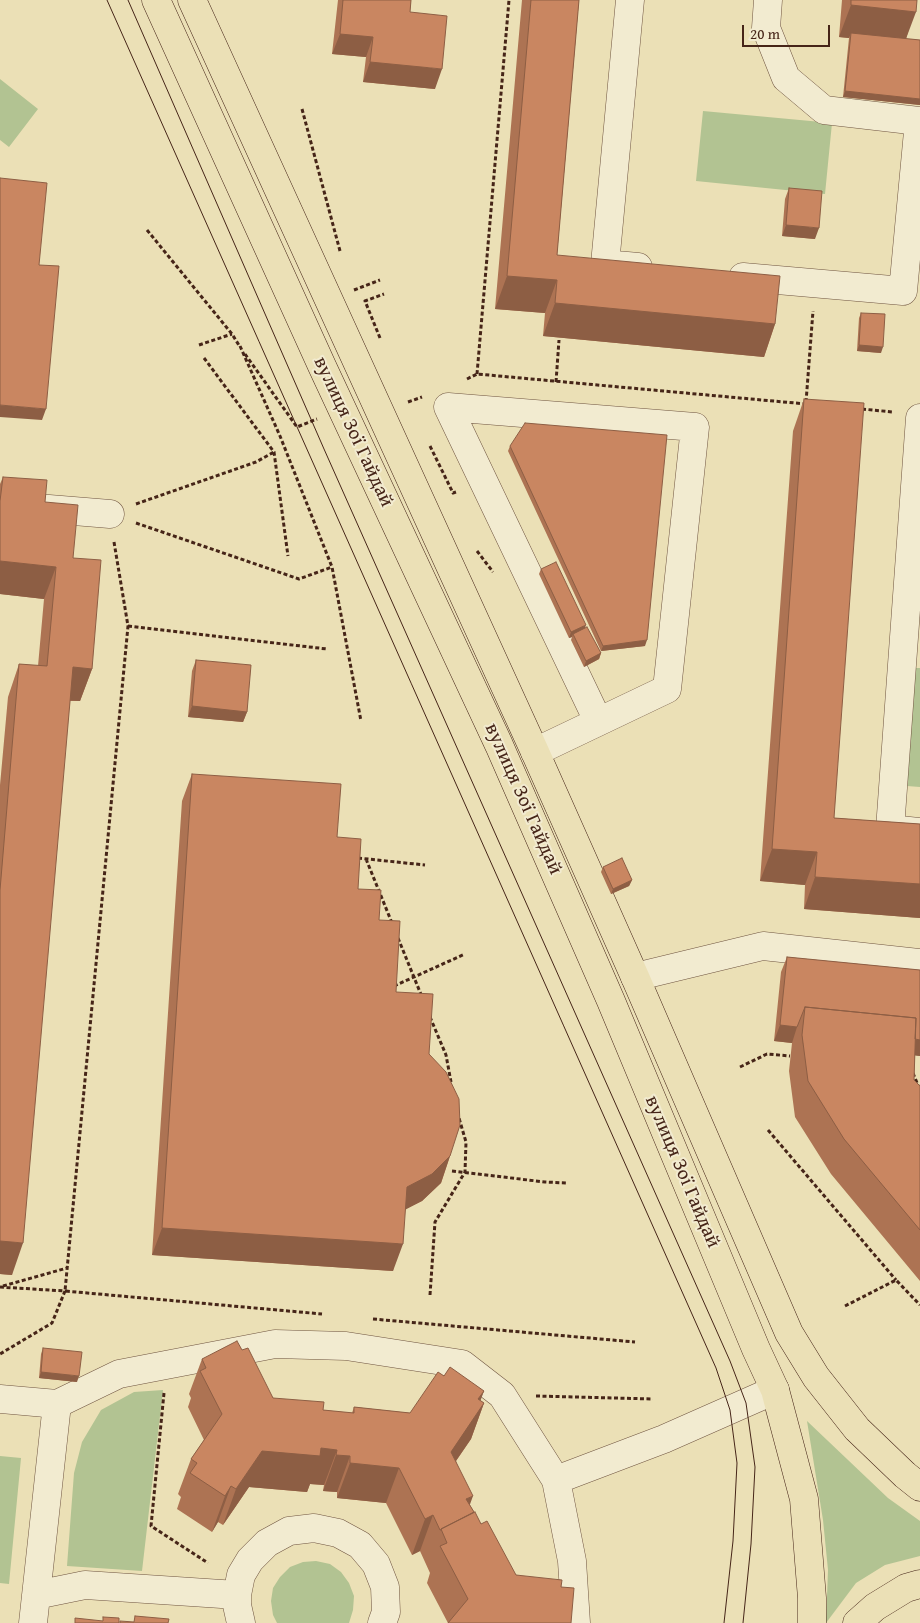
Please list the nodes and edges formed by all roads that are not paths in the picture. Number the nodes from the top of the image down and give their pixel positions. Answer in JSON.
{"nodes":[{"id":1,"x":156,"y":0,"type":"edge"},
{"id":2,"x":192,"y":0,"type":"edge"},
{"id":3,"x":630,"y":0,"type":"edge"},
{"id":4,"x":768,"y":0,"type":"edge"},
{"id":5,"x":662,"y":270,"type":"edge"},
{"id":6,"x":720,"y":275,"type":"edge"},
{"id":7,"x":910,"y":415,"type":"edge"},
{"id":8,"x":0,"y":505,"type":"edge"},
{"id":9,"x":110,"y":514,"type":"road end"},
{"id":10,"x":598,"y":721,"type":"junction"},
{"id":11,"x":535,"y":752,"type":"junction"},
{"id":12,"x":920,"y":832,"type":"edge"},
{"id":13,"x":920,"y":963,"type":"edge"},
{"id":14,"x":635,"y":977,"type":"junction"},
{"id":15,"x":775,"y":1390,"type":"junction"},
{"id":16,"x":0,"y":1399,"type":"edge"},
{"id":17,"x":57,"y":1404,"type":"junction"},
{"id":18,"x":556,"y":1480,"type":"junction"},
{"id":19,"x":920,"y":1487,"type":"edge"},
{"id":20,"x":920,"y":1584,"type":"edge"},
{"id":21,"x":36,"y":1596,"type":"junction"},
{"id":22,"x":238,"y":1606,"type":"edge"},
{"id":23,"x":33,"y":1623,"type":"edge"},
{"id":24,"x":382,"y":1623,"type":"edge"},
{"id":25,"x":576,"y":1623,"type":"edge"},
{"id":26,"x":812,"y":1623,"type":"edge"},
{"id":27,"x":857,"y":1623,"type":"edge"}],
"edges":[{"from":1,"to":15,"type":"main road","name":"вулиця Зої Гайдай"},
{"from":2,"to":11,"type":"main road","name":"вулиця Зої Гайдай"},
{"from":3,"to":5,"type":"street"},
{"from":4,"to":6,"type":"street"},
{"from":7,"to":12,"type":"street"},
{"from":8,"to":9,"type":"street"},
{"from":10,"to":10,"type":"street"},
{"from":10,"to":11,"type":"street"},
{"from":11,"to":14,"type":"main road","name":"вулиця Зої Гайдай"},
{"from":13,"to":14,"type":"street"},
{"from":14,"to":19,"type":"main road","name":"вулиця Зої Гайдай"},
{"from":15,"to":18,"type":"street"},
{"from":15,"to":26,"type":"main road","name":"вулиця Зої Гайдай"},
{"from":16,"to":17,"type":"street"},
{"from":17,"to":18,"type":"street"},
{"from":17,"to":21,"type":"street"},
{"from":18,"to":25,"type":"street"},
{"from":20,"to":27,"type":"main road"},
{"from":21,"to":22,"type":"street"},
{"from":21,"to":23,"type":"street"},
{"from":22,"to":24,"type":"street"}]}
